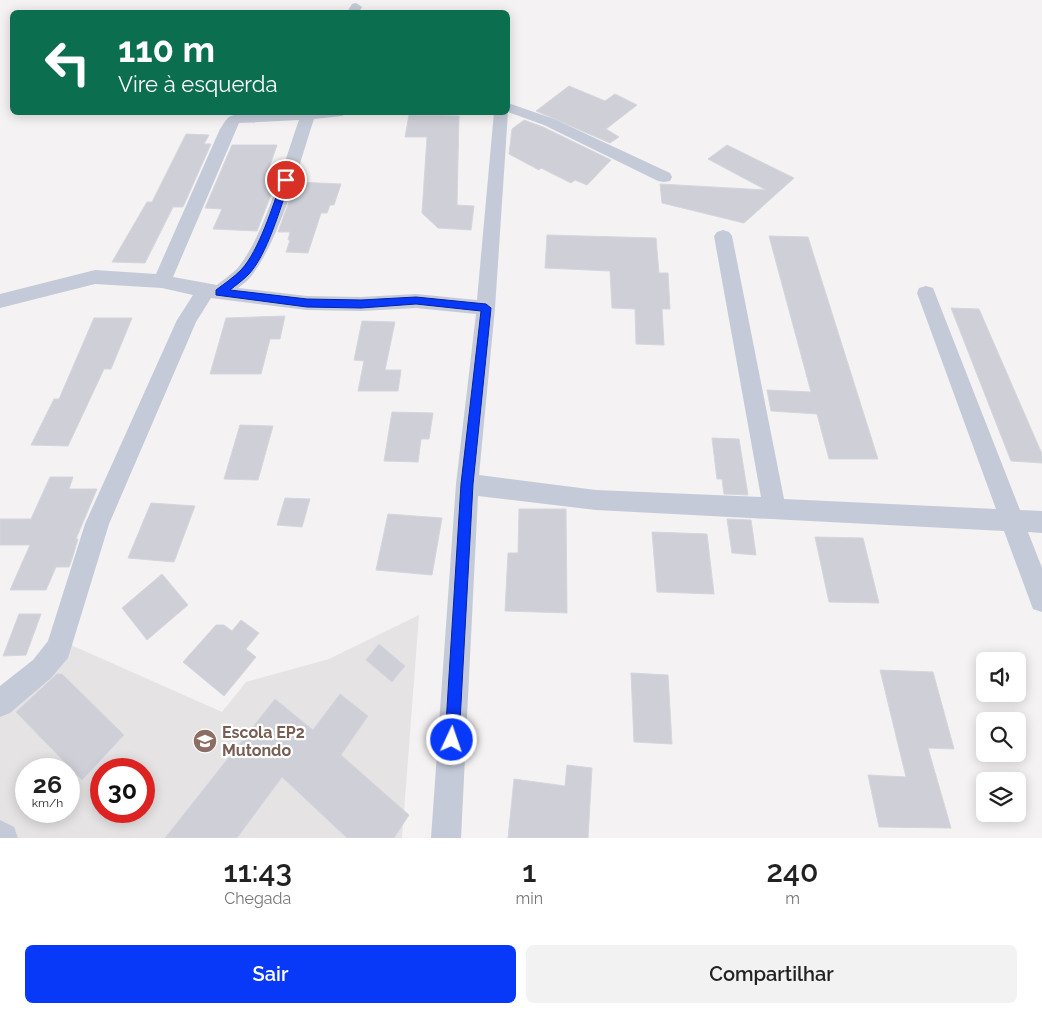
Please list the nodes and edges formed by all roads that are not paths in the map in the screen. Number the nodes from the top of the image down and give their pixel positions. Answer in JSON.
{"nodes":[{"id":1,"x":510,"y":108,"type":"edge"},
{"id":2,"x":292,"y":115,"type":"edge"},
{"id":3,"x":309,"y":115,"type":"edge"},
{"id":4,"x":501,"y":115,"type":"edge"},
{"id":5,"x":664,"y":177,"type":"dead end"},
{"id":6,"x":723,"y":236,"type":"dead end"},
{"id":7,"x":162,"y":282,"type":"junction"},
{"id":8,"x":213,"y":292,"type":"junction"},
{"id":9,"x":926,"y":293,"type":"dead end"},
{"id":10,"x":0,"y":301,"type":"edge"},
{"id":11,"x":486,"y":308,"type":"junction"},
{"id":12,"x":467,"y":484,"type":"junction"},
{"id":13,"x":774,"y":508,"type":"junction"},
{"id":14,"x":1011,"y":521,"type":"junction"},
{"id":15,"x":1042,"y":522,"type":"edge"},
{"id":16,"x":1042,"y":600,"type":"edge"},
{"id":17,"x":0,"y":703,"type":"edge"},
{"id":18,"x":0,"y":835,"type":"edge"},
{"id":19,"x":3,"y":838,"type":"edge"},
{"id":20,"x":446,"y":838,"type":"edge"}],
"edges":[{"from":1,"to":5,"type":"street"},
{"from":2,"to":7,"type":"street"},
{"from":3,"to":8,"type":"street"},
{"from":4,"to":11,"type":"street"},
{"from":6,"to":13,"type":"street"},
{"from":7,"to":8,"type":"street"},
{"from":7,"to":10,"type":"street"},
{"from":8,"to":11,"type":"street"},
{"from":8,"to":17,"type":"street"},
{"from":9,"to":14,"type":"street"},
{"from":11,"to":12,"type":"street"},
{"from":12,"to":13,"type":"street"},
{"from":12,"to":20,"type":"street"},
{"from":13,"to":14,"type":"street"},
{"from":14,"to":15,"type":"street"},
{"from":14,"to":16,"type":"street"},
{"from":18,"to":19,"type":"street"}]}
